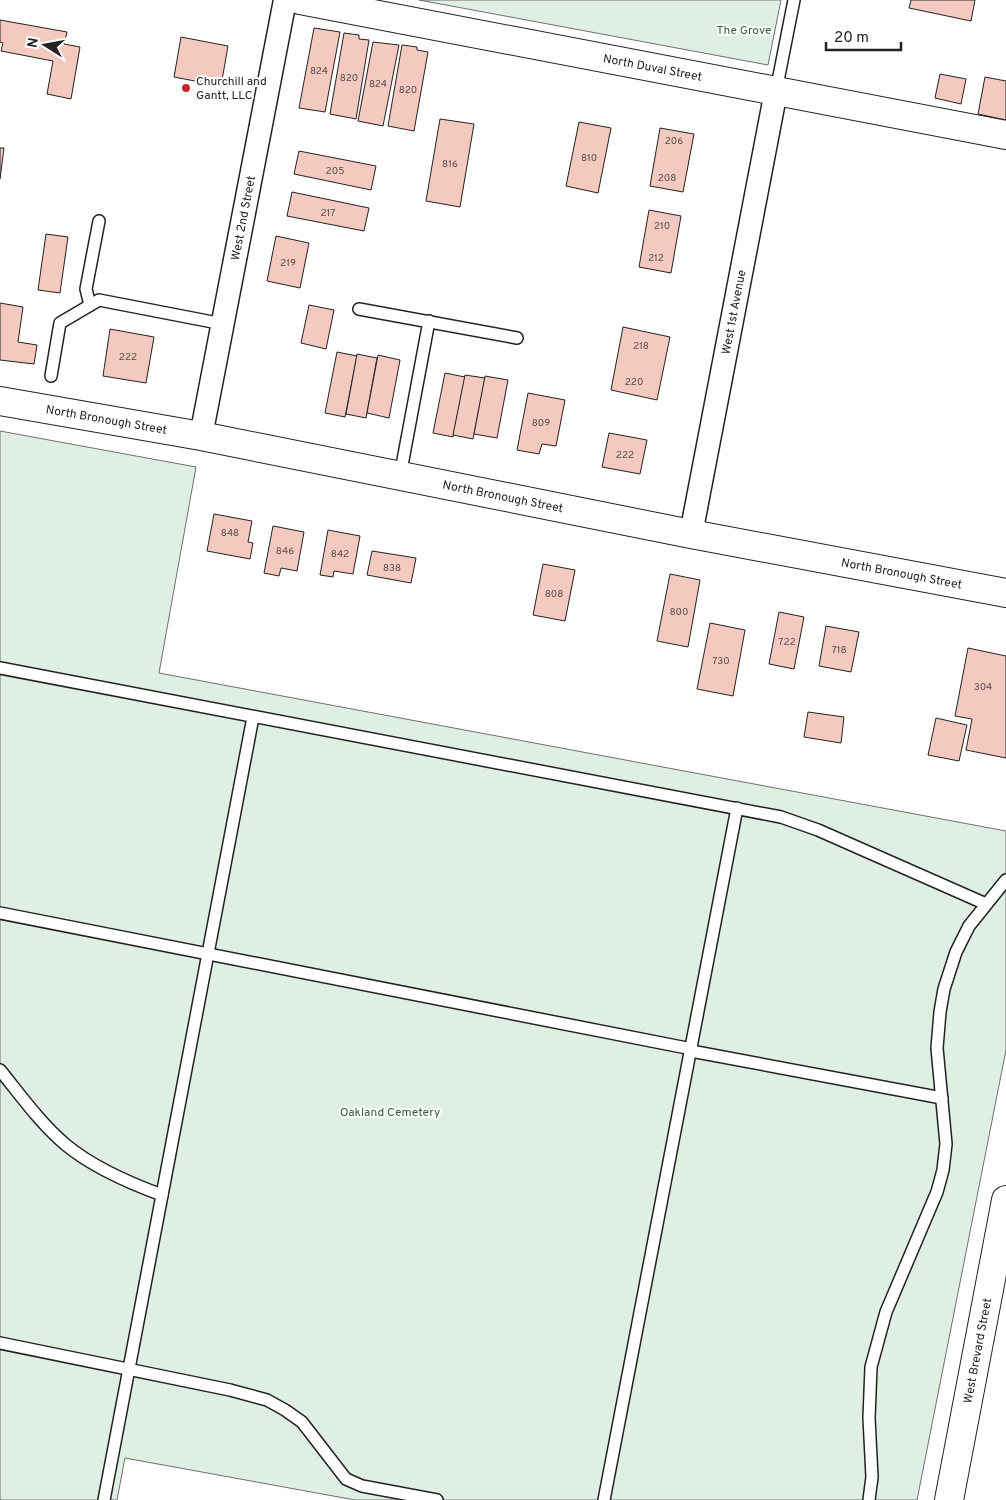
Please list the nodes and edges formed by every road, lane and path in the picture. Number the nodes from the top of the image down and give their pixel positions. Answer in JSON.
{"nodes":[{"id":1,"x":285,"y":0,"type":"edge"},
{"id":2,"x":300,"y":0,"type":"edge"},
{"id":3,"x":794,"y":0,"type":"edge"},
{"id":4,"x":776,"y":91,"type":"junction"},
{"id":5,"x":1006,"y":135,"type":"edge"},
{"id":6,"x":99,"y":221,"type":"dead end"},
{"id":7,"x":90,"y":305,"type":"junction"},
{"id":8,"x":359,"y":309,"type":"dead end"},
{"id":9,"x":429,"y":322,"type":"junction"},
{"id":10,"x":223,"y":324,"type":"junction"},
{"id":11,"x":517,"y":338,"type":"dead end"},
{"id":12,"x":51,"y":376,"type":"dead end"},
{"id":13,"x":0,"y":401,"type":"edge"},
{"id":14,"x":201,"y":436,"type":"junction"},
{"id":15,"x":400,"y":476,"type":"junction"},
{"id":16,"x":692,"y":534,"type":"junction"},
{"id":17,"x":1006,"y":593,"type":"edge"},
{"id":18,"x":0,"y":668,"type":"edge"},
{"id":19,"x":253,"y":716,"type":"junction"},
{"id":20,"x":737,"y":808,"type":"junction"},
{"id":21,"x":1006,"y":880,"type":"edge"},
{"id":22,"x":986,"y":904,"type":"junction"},
{"id":23,"x":0,"y":913,"type":"edge"},
{"id":24,"x":208,"y":954,"type":"junction"},
{"id":25,"x":691,"y":1050,"type":"junction"},
{"id":26,"x":0,"y":1070,"type":"edge"},
{"id":27,"x":942,"y":1098,"type":"junction"},
{"id":28,"x":162,"y":1195,"type":"junction"},
{"id":29,"x":1006,"y":1200,"type":"edge"},
{"id":30,"x":1003,"y":1234,"type":"edge"},
{"id":31,"x":0,"y":1343,"type":"edge"},
{"id":32,"x":129,"y":1369,"type":"junction"},
{"id":33,"x":104,"y":1500,"type":"edge"},
{"id":34,"x":437,"y":1500,"type":"edge"},
{"id":35,"x":604,"y":1500,"type":"edge"},
{"id":36,"x":869,"y":1500,"type":"edge"},
{"id":37,"x":949,"y":1500,"type":"edge"}],
"edges":[{"from":1,"to":10,"type":"street","name":"West 2nd Street"},
{"from":2,"to":4,"type":"main road","name":"North Duval Street"},
{"from":3,"to":4,"type":"lane"},
{"from":4,"to":5,"type":"main road","name":"North Duval Street"},
{"from":4,"to":16,"type":"street","name":"West 1st Avenue"},
{"from":6,"to":7,"type":"lane"},
{"from":7,"to":10,"type":"lane"},
{"from":7,"to":12,"type":"lane"},
{"from":8,"to":9,"type":"lane"},
{"from":9,"to":11,"type":"lane"},
{"from":9,"to":15,"type":"lane"},
{"from":10,"to":14,"type":"street","name":"West 2nd Street"},
{"from":13,"to":14,"type":"main road","name":"North Bronough Street"},
{"from":14,"to":15,"type":"main road","name":"North Bronough Street"},
{"from":15,"to":16,"type":"main road","name":"North Bronough Street"},
{"from":16,"to":17,"type":"main road","name":"North Bronough Street"},
{"from":18,"to":19,"type":"lane"},
{"from":19,"to":20,"type":"lane"},
{"from":19,"to":24,"type":"lane"},
{"from":20,"to":22,"type":"lane"},
{"from":20,"to":25,"type":"lane"},
{"from":21,"to":22,"type":"lane"},
{"from":22,"to":27,"type":"lane"},
{"from":23,"to":24,"type":"lane"},
{"from":24,"to":25,"type":"lane"},
{"from":24,"to":28,"type":"lane"},
{"from":25,"to":27,"type":"lane"},
{"from":25,"to":35,"type":"lane"},
{"from":26,"to":28,"type":"lane"},
{"from":27,"to":36,"type":"lane"},
{"from":28,"to":32,"type":"lane"},
{"from":29,"to":30,"type":"main road","name":"West Brevard Street"},
{"from":30,"to":37,"type":"main road","name":"West Brevard Street"},
{"from":31,"to":32,"type":"lane"},
{"from":32,"to":33,"type":"lane"},
{"from":32,"to":34,"type":"lane"}]}
